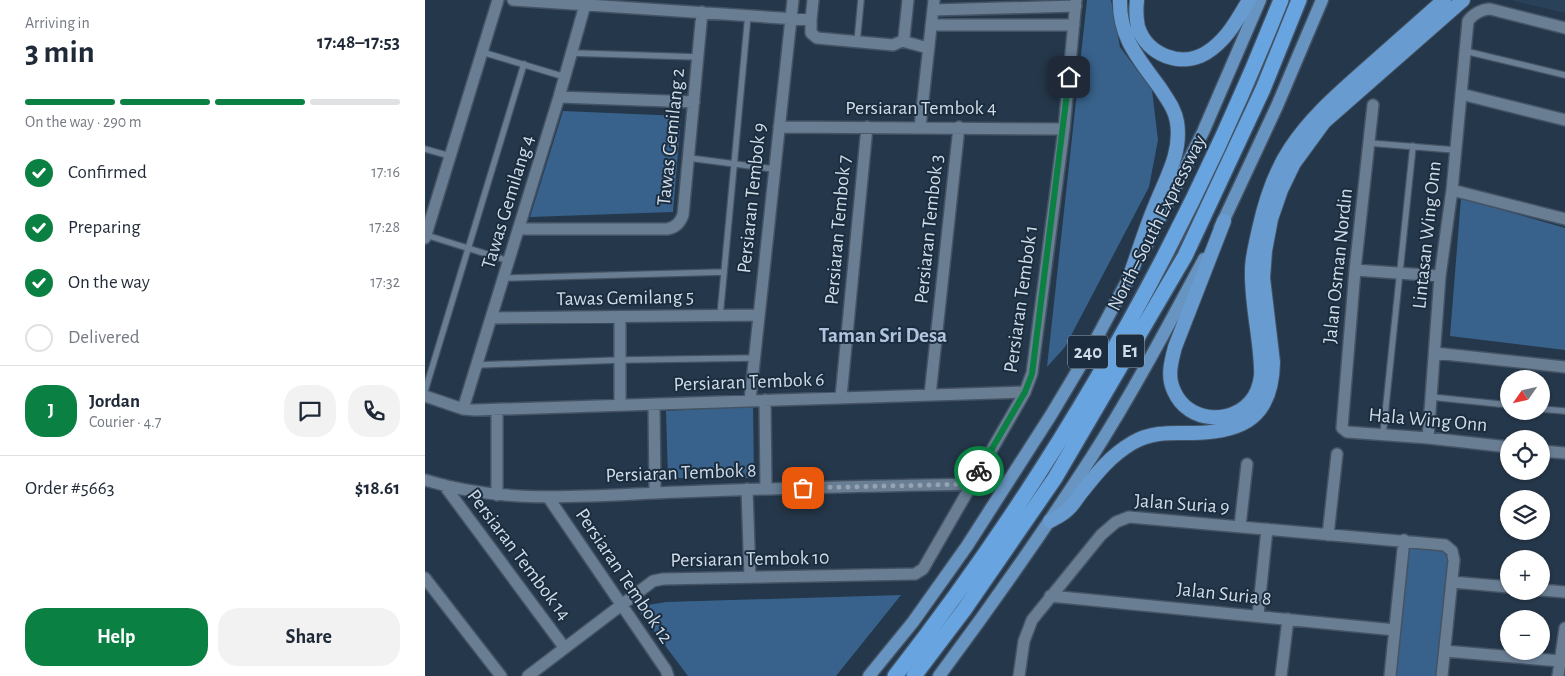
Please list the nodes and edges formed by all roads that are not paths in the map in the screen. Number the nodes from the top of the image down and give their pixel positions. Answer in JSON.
{"nodes":[{"id":1,"x":498,"y":0,"type":"edge"},
{"id":2,"x":513,"y":0,"type":"edge"},
{"id":3,"x":793,"y":0,"type":"edge"},
{"id":4,"x":813,"y":0,"type":"edge"},
{"id":5,"x":861,"y":0,"type":"edge"},
{"id":6,"x":908,"y":0,"type":"edge"},
{"id":7,"x":1120,"y":0,"type":"edge"},
{"id":8,"x":1137,"y":0,"type":"edge"},
{"id":9,"x":1249,"y":0,"type":"edge"},
{"id":10,"x":1260,"y":0,"type":"edge"},
{"id":11,"x":1281,"y":0,"type":"edge"},
{"id":12,"x":1299,"y":0,"type":"edge"},
{"id":13,"x":1322,"y":0,"type":"edge"},
{"id":14,"x":1444,"y":0,"type":"edge"},
{"id":15,"x":1463,"y":0,"type":"edge"},
{"id":16,"x":1076,"y":3,"type":"edge"},
{"id":17,"x":585,"y":5,"type":"junction"},
{"id":18,"x":655,"y":5,"type":"edge"},
{"id":19,"x":933,"y":5,"type":"edge"},
{"id":20,"x":703,"y":12,"type":"junction"},
{"id":21,"x":748,"y":15,"type":"junction"},
{"id":22,"x":791,"y":18,"type":"junction"},
{"id":23,"x":811,"y":20,"type":"junction"},
{"id":24,"x":931,"y":25,"type":"junction"},
{"id":25,"x":1075,"y":25,"type":"junction"},
{"id":26,"x":1565,"y":28,"type":"edge"},
{"id":27,"x":902,"y":41,"type":"junction"},
{"id":28,"x":857,"y":42,"type":"junction"},
{"id":29,"x":928,"y":48,"type":"junction"},
{"id":30,"x":1465,"y":51,"type":"junction"},
{"id":31,"x":482,"y":52,"type":"junction"},
{"id":32,"x":572,"y":53,"type":"junction"},
{"id":33,"x":698,"y":57,"type":"junction"},
{"id":34,"x":524,"y":64,"type":"junction"},
{"id":35,"x":1565,"y":74,"type":"edge"},
{"id":36,"x":565,"y":77,"type":"junction"},
{"id":37,"x":1461,"y":94,"type":"junction"},
{"id":38,"x":559,"y":97,"type":"junction"},
{"id":39,"x":695,"y":102,"type":"junction"},
{"id":40,"x":1373,"y":105,"type":"dead end"},
{"id":41,"x":1565,"y":120,"type":"edge"},
{"id":42,"x":779,"y":126,"type":"junction"},
{"id":43,"x":867,"y":127,"type":"junction"},
{"id":44,"x":920,"y":127,"type":"junction"},
{"id":45,"x":959,"y":127,"type":"junction"},
{"id":46,"x":1064,"y":129,"type":"junction"},
{"id":47,"x":1369,"y":143,"type":"junction"},
{"id":48,"x":1413,"y":146,"type":"junction"},
{"id":49,"x":425,"y":149,"type":"edge"},
{"id":50,"x":1455,"y":150,"type":"junction"},
{"id":51,"x":450,"y":156,"type":"junction"},
{"id":52,"x":689,"y":158,"type":"junction"},
{"id":53,"x":734,"y":163,"type":"junction"},
{"id":54,"x":775,"y":169,"type":"junction"},
{"id":55,"x":1452,"y":190,"type":"junction"},
{"id":56,"x":1565,"y":219,"type":"edge"},
{"id":57,"x":1224,"y":221,"type":"junction"},
{"id":58,"x":519,"y":229,"type":"junction"},
{"id":59,"x":425,"y":237,"type":"edge"},
{"id":60,"x":469,"y":248,"type":"junction"},
{"id":61,"x":509,"y":261,"type":"junction"},
{"id":62,"x":1355,"y":270,"type":"junction"},
{"id":63,"x":724,"y":272,"type":"junction"},
{"id":64,"x":1399,"y":273,"type":"junction"},
{"id":65,"x":1441,"y":276,"type":"junction"},
{"id":66,"x":504,"y":278,"type":"junction"},
{"id":67,"x":1129,"y":278,"type":"junction"},
{"id":68,"x":759,"y":315,"type":"junction"},
{"id":69,"x":720,"y":316,"type":"junction"},
{"id":70,"x":619,"y":317,"type":"junction"},
{"id":71,"x":491,"y":318,"type":"junction"},
{"id":72,"x":1435,"y":353,"type":"junction"},
{"id":73,"x":754,"y":358,"type":"junction"},
{"id":74,"x":620,"y":360,"type":"junction"},
{"id":75,"x":477,"y":365,"type":"junction"},
{"id":76,"x":1565,"y":367,"type":"edge"},
{"id":77,"x":425,"y":391,"type":"edge"},
{"id":78,"x":1025,"y":392,"type":"junction"},
{"id":79,"x":930,"y":395,"type":"junction"},
{"id":80,"x":425,"y":396,"type":"edge"},
{"id":81,"x":841,"y":397,"type":"junction"},
{"id":82,"x":1431,"y":397,"type":"junction"},
{"id":83,"x":749,"y":400,"type":"junction"},
{"id":84,"x":765,"y":400,"type":"junction"},
{"id":85,"x":1500,"y":404,"type":"edge"},
{"id":86,"x":620,"y":405,"type":"junction"},
{"id":87,"x":654,"y":405,"type":"junction"},
{"id":88,"x":469,"y":410,"type":"junction"},
{"id":89,"x":497,"y":410,"type":"junction"},
{"id":90,"x":1550,"y":410,"type":"edge"},
{"id":91,"x":1565,"y":411,"type":"edge"},
{"id":92,"x":1343,"y":430,"type":"joint"},
{"id":93,"x":1383,"y":434,"type":"junction"},
{"id":94,"x":1428,"y":438,"type":"junction"},
{"id":95,"x":1500,"y":446,"type":"edge"},
{"id":96,"x":1550,"y":451,"type":"edge"},
{"id":97,"x":1565,"y":453,"type":"edge"},
{"id":98,"x":1337,"y":454,"type":"dead end"},
{"id":99,"x":1247,"y":464,"type":"dead end"},
{"id":100,"x":425,"y":480,"type":"edge"},
{"id":101,"x":971,"y":484,"type":"junction"},
{"id":102,"x":444,"y":486,"type":"junction"},
{"id":103,"x":766,"y":488,"type":"junction"},
{"id":104,"x":747,"y":489,"type":"junction"},
{"id":105,"x":655,"y":492,"type":"junction"},
{"id":106,"x":497,"y":495,"type":"junction"},
{"id":107,"x":549,"y":497,"type":"junction"},
{"id":108,"x":1050,"y":521,"type":"junction"},
{"id":109,"x":1240,"y":526,"type":"junction"},
{"id":110,"x":1267,"y":529,"type":"junction"},
{"id":111,"x":1328,"y":535,"type":"junction"},
{"id":112,"x":1404,"y":540,"type":"junction"},
{"id":113,"x":915,"y":574,"type":"joint"},
{"id":114,"x":750,"y":577,"type":"junction"},
{"id":115,"x":425,"y":578,"type":"edge"},
{"id":116,"x":1452,"y":582,"type":"junction"},
{"id":117,"x":1500,"y":586,"type":"edge"},
{"id":118,"x":1550,"y":591,"type":"edge"},
{"id":119,"x":1565,"y":592,"type":"edge"},
{"id":120,"x":1050,"y":596,"type":"junction"},
{"id":121,"x":621,"y":605,"type":"junction"},
{"id":122,"x":1258,"y":616,"type":"junction"},
{"id":123,"x":1288,"y":619,"type":"junction"},
{"id":124,"x":1565,"y":628,"type":"edge"},
{"id":125,"x":1395,"y":630,"type":"junction"},
{"id":126,"x":564,"y":647,"type":"junction"},
{"id":127,"x":1445,"y":651,"type":"junction"},
{"id":128,"x":1560,"y":661,"type":"junction"},
{"id":129,"x":501,"y":676,"type":"edge"},
{"id":130,"x":527,"y":676,"type":"edge"},
{"id":131,"x":668,"y":676,"type":"edge"},
{"id":132,"x":869,"y":676,"type":"edge"},
{"id":133,"x":895,"y":676,"type":"edge"},
{"id":134,"x":914,"y":676,"type":"edge"},
{"id":135,"x":939,"y":676,"type":"edge"},
{"id":136,"x":1019,"y":676,"type":"edge"},
{"id":137,"x":1281,"y":676,"type":"edge"},
{"id":138,"x":1390,"y":676,"type":"edge"},
{"id":139,"x":1442,"y":676,"type":"edge"},
{"id":140,"x":1558,"y":676,"type":"edge"}],
"edges":[{"from":1,"to":31,"type":"street"},
{"from":2,"to":17,"type":"street"},
{"from":3,"to":22,"type":"street","name":"Persiaran Tembok 9"},
{"from":4,"to":23,"type":"street"},
{"from":5,"to":28,"type":"lane"},
{"from":6,"to":27,"type":"street"},
{"from":7,"to":67,"type":"highway"},
{"from":8,"to":9,"type":"highway"},
{"from":10,"to":67,"type":"main road","number":"240"},
{"from":11,"to":133,"type":"highway","name":"North–South Expressway","number":"E1"},
{"from":12,"to":134,"type":"highway","name":"North–South Expressway","number":"E1"},
{"from":13,"to":57,"type":"main road"},
{"from":14,"to":57,"type":"highway"},
{"from":15,"to":108,"type":"highway"},
{"from":16,"to":19,"type":"street"},
{"from":16,"to":25,"type":"street","name":"Persiaran Tembok 1"},
{"from":17,"to":18,"type":"street"},
{"from":17,"to":32,"type":"street","name":"Tawas Gemilang 4"},
{"from":18,"to":20,"type":"street"},
{"from":19,"to":24,"type":"street"},
{"from":20,"to":21,"type":"street"},
{"from":20,"to":33,"type":"street","name":"Tawas Gemilang 2"},
{"from":21,"to":22,"type":"street"},
{"from":21,"to":53,"type":"lane"},
{"from":22,"to":23,"type":"street"},
{"from":22,"to":42,"type":"street","name":"Persiaran Tembok 9"},
{"from":23,"to":28,"type":"street"},
{"from":24,"to":25,"type":"street"},
{"from":24,"to":29,"type":"street"},
{"from":25,"to":46,"type":"street","name":"Persiaran Tembok 1"},
{"from":26,"to":30,"type":"street","name":"Lintasan Wing Onn"},
{"from":27,"to":28,"type":"street"},
{"from":27,"to":29,"type":"street"},
{"from":29,"to":44,"type":"street"},
{"from":30,"to":35,"type":"lane"},
{"from":30,"to":37,"type":"street","name":"Lintasan Wing Onn"},
{"from":31,"to":34,"type":"lane"},
{"from":31,"to":51,"type":"street"},
{"from":32,"to":33,"type":"lane"},
{"from":32,"to":36,"type":"street","name":"Tawas Gemilang 4"},
{"from":33,"to":39,"type":"street","name":"Tawas Gemilang 2"},
{"from":34,"to":36,"type":"lane"},
{"from":34,"to":60,"type":"lane"},
{"from":36,"to":38,"type":"street","name":"Tawas Gemilang 4"},
{"from":37,"to":41,"type":"street"},
{"from":37,"to":50,"type":"street","name":"Lintasan Wing Onn"},
{"from":38,"to":39,"type":"street"},
{"from":38,"to":58,"type":"street","name":"Tawas Gemilang 4"},
{"from":39,"to":52,"type":"street","name":"Tawas Gemilang 2"},
{"from":40,"to":47,"type":"street","name":"Jalan Osman Nordin"},
{"from":42,"to":43,"type":"street","name":"Persiaran Tembok 4"},
{"from":42,"to":54,"type":"street","name":"Persiaran Tembok 9"},
{"from":43,"to":44,"type":"street","name":"Persiaran Tembok 4"},
{"from":43,"to":81,"type":"street","name":"Persiaran Tembok 7"},
{"from":44,"to":45,"type":"street","name":"Persiaran Tembok 4"},
{"from":45,"to":46,"type":"street","name":"Persiaran Tembok 4"},
{"from":45,"to":79,"type":"street","name":"Persiaran Tembok 3"},
{"from":46,"to":78,"type":"street","name":"Persiaran Tembok 1"},
{"from":47,"to":48,"type":"lane"},
{"from":47,"to":62,"type":"street","name":"Jalan Osman Nordin"},
{"from":48,"to":50,"type":"lane"},
{"from":48,"to":64,"type":"lane"},
{"from":49,"to":51,"type":"lane"},
{"from":50,"to":55,"type":"street","name":"Lintasan Wing Onn"},
{"from":51,"to":59,"type":"street"},
{"from":52,"to":53,"type":"lane"},
{"from":52,"to":58,"type":"street","name":"Tawas Gemilang 2"},
{"from":53,"to":54,"type":"lane"},
{"from":53,"to":63,"type":"lane"},
{"from":54,"to":68,"type":"street","name":"Persiaran Tembok 9"},
{"from":55,"to":56,"type":"street"},
{"from":55,"to":65,"type":"street","name":"Lintasan Wing Onn"},
{"from":57,"to":108,"type":"main road"},
{"from":58,"to":61,"type":"street","name":"Tawas Gemilang 4"},
{"from":59,"to":60,"type":"lane"},
{"from":60,"to":61,"type":"lane"},
{"from":60,"to":77,"type":"lane"},
{"from":61,"to":66,"type":"street","name":"Tawas Gemilang 4"},
{"from":62,"to":64,"type":"street"},
{"from":62,"to":92,"type":"street","name":"Jalan Osman Nordin"},
{"from":63,"to":66,"type":"lane"},
{"from":63,"to":69,"type":"lane"},
{"from":64,"to":65,"type":"street"},
{"from":64,"to":93,"type":"lane"},
{"from":65,"to":72,"type":"street","name":"Lintasan Wing Onn"},
{"from":66,"to":71,"type":"street","name":"Tawas Gemilang 4"},
{"from":67,"to":132,"type":"main road","number":"240"},
{"from":68,"to":69,"type":"street","name":"Tawas Gemilang 5"},
{"from":68,"to":73,"type":"street","name":"Persiaran Tembok 9"},
{"from":69,"to":70,"type":"street","name":"Tawas Gemilang 5"},
{"from":70,"to":71,"type":"street","name":"Tawas Gemilang 5"},
{"from":70,"to":74,"type":"street"},
{"from":71,"to":75,"type":"street","name":"Tawas Gemilang 4"},
{"from":72,"to":76,"type":"street"},
{"from":72,"to":82,"type":"street","name":"Lintasan Wing Onn"},
{"from":73,"to":74,"type":"lane"},
{"from":73,"to":83,"type":"street","name":"Persiaran Tembok 9"},
{"from":74,"to":75,"type":"lane"},
{"from":74,"to":86,"type":"street"},
{"from":75,"to":88,"type":"street","name":"Tawas Gemilang 4"},
{"from":78,"to":79,"type":"street","name":"Persiaran Tembok 6"},
{"from":78,"to":101,"type":"street","name":"Persiaran Tembok 1"},
{"from":79,"to":81,"type":"street","name":"Persiaran Tembok 6"},
{"from":80,"to":88,"type":"street","name":"Persiaran Tembok 6"},
{"from":81,"to":84,"type":"street","name":"Persiaran Tembok 6"},
{"from":82,"to":85,"type":"lane"},
{"from":82,"to":94,"type":"street","name":"Lintasan Wing Onn"},
{"from":83,"to":84,"type":"street","name":"Persiaran Tembok 6"},
{"from":83,"to":87,"type":"street","name":"Persiaran Tembok 6"},
{"from":84,"to":103,"type":"street"},
{"from":86,"to":87,"type":"street","name":"Persiaran Tembok 6"},
{"from":86,"to":89,"type":"street","name":"Persiaran Tembok 6"},
{"from":87,"to":105,"type":"street"},
{"from":88,"to":89,"type":"street","name":"Persiaran Tembok 6"},
{"from":89,"to":106,"type":"street"},
{"from":90,"to":91,"type":"lane"},
{"from":92,"to":93,"type":"street","name":"Hala Wing Onn"},
{"from":93,"to":94,"type":"street","name":"Hala Wing Onn"},
{"from":94,"to":95,"type":"street","name":"Hala Wing Onn"},
{"from":96,"to":97,"type":"street"},
{"from":98,"to":111,"type":"street"},
{"from":99,"to":109,"type":"street"},
{"from":100,"to":102,"type":"street","name":"Persiaran Tembok 8"},
{"from":101,"to":103,"type":"street","name":"Persiaran Tembok 8"},
{"from":101,"to":113,"type":"street","name":"Persiaran Tembok 1"},
{"from":102,"to":106,"type":"street","name":"Persiaran Tembok 8"},
{"from":102,"to":126,"type":"street","name":"Persiaran Tembok 14"},
{"from":103,"to":104,"type":"street","name":"Persiaran Tembok 8"},
{"from":104,"to":105,"type":"street","name":"Persiaran Tembok 8"},
{"from":104,"to":114,"type":"street"},
{"from":105,"to":107,"type":"street","name":"Persiaran Tembok 8"},
{"from":106,"to":107,"type":"street","name":"Persiaran Tembok 8"},
{"from":107,"to":121,"type":"street","name":"Persiaran Tembok 12"},
{"from":108,"to":135,"type":"main road"},
{"from":109,"to":110,"type":"street","name":"Jalan Suria 9"},
{"from":109,"to":120,"type":"street","name":"Jalan Suria 9"},
{"from":110,"to":111,"type":"street","name":"Jalan Suria 9"},
{"from":110,"to":122,"type":"street"},
{"from":111,"to":112,"type":"street","name":"Jalan Suria 9"},
{"from":112,"to":116,"type":"street","name":"Jalan Suria 9"},
{"from":112,"to":125,"type":"street"},
{"from":113,"to":114,"type":"street","name":"Persiaran Tembok 10"},
{"from":114,"to":121,"type":"street","name":"Persiaran Tembok 10"},
{"from":115,"to":129,"type":"street"},
{"from":116,"to":117,"type":"street"},
{"from":116,"to":127,"type":"street","name":"Jalan Suria 9"},
{"from":118,"to":119,"type":"street"},
{"from":120,"to":122,"type":"street","name":"Jalan Suria 8"},
{"from":120,"to":136,"type":"street","name":"Jalan Suria 9"},
{"from":121,"to":126,"type":"street","name":"Persiaran Tembok 10"},
{"from":121,"to":131,"type":"street","name":"Persiaran Tembok 12"},
{"from":122,"to":123,"type":"street","name":"Jalan Suria 8"},
{"from":123,"to":125,"type":"street","name":"Jalan Suria 8"},
{"from":123,"to":137,"type":"street"},
{"from":124,"to":128,"type":"street"},
{"from":125,"to":138,"type":"street"},
{"from":126,"to":130,"type":"street","name":"Persiaran Tembok 10"},
{"from":127,"to":128,"type":"street"},
{"from":127,"to":139,"type":"street","name":"Jalan Suria 9"},
{"from":128,"to":140,"type":"street"}]}
